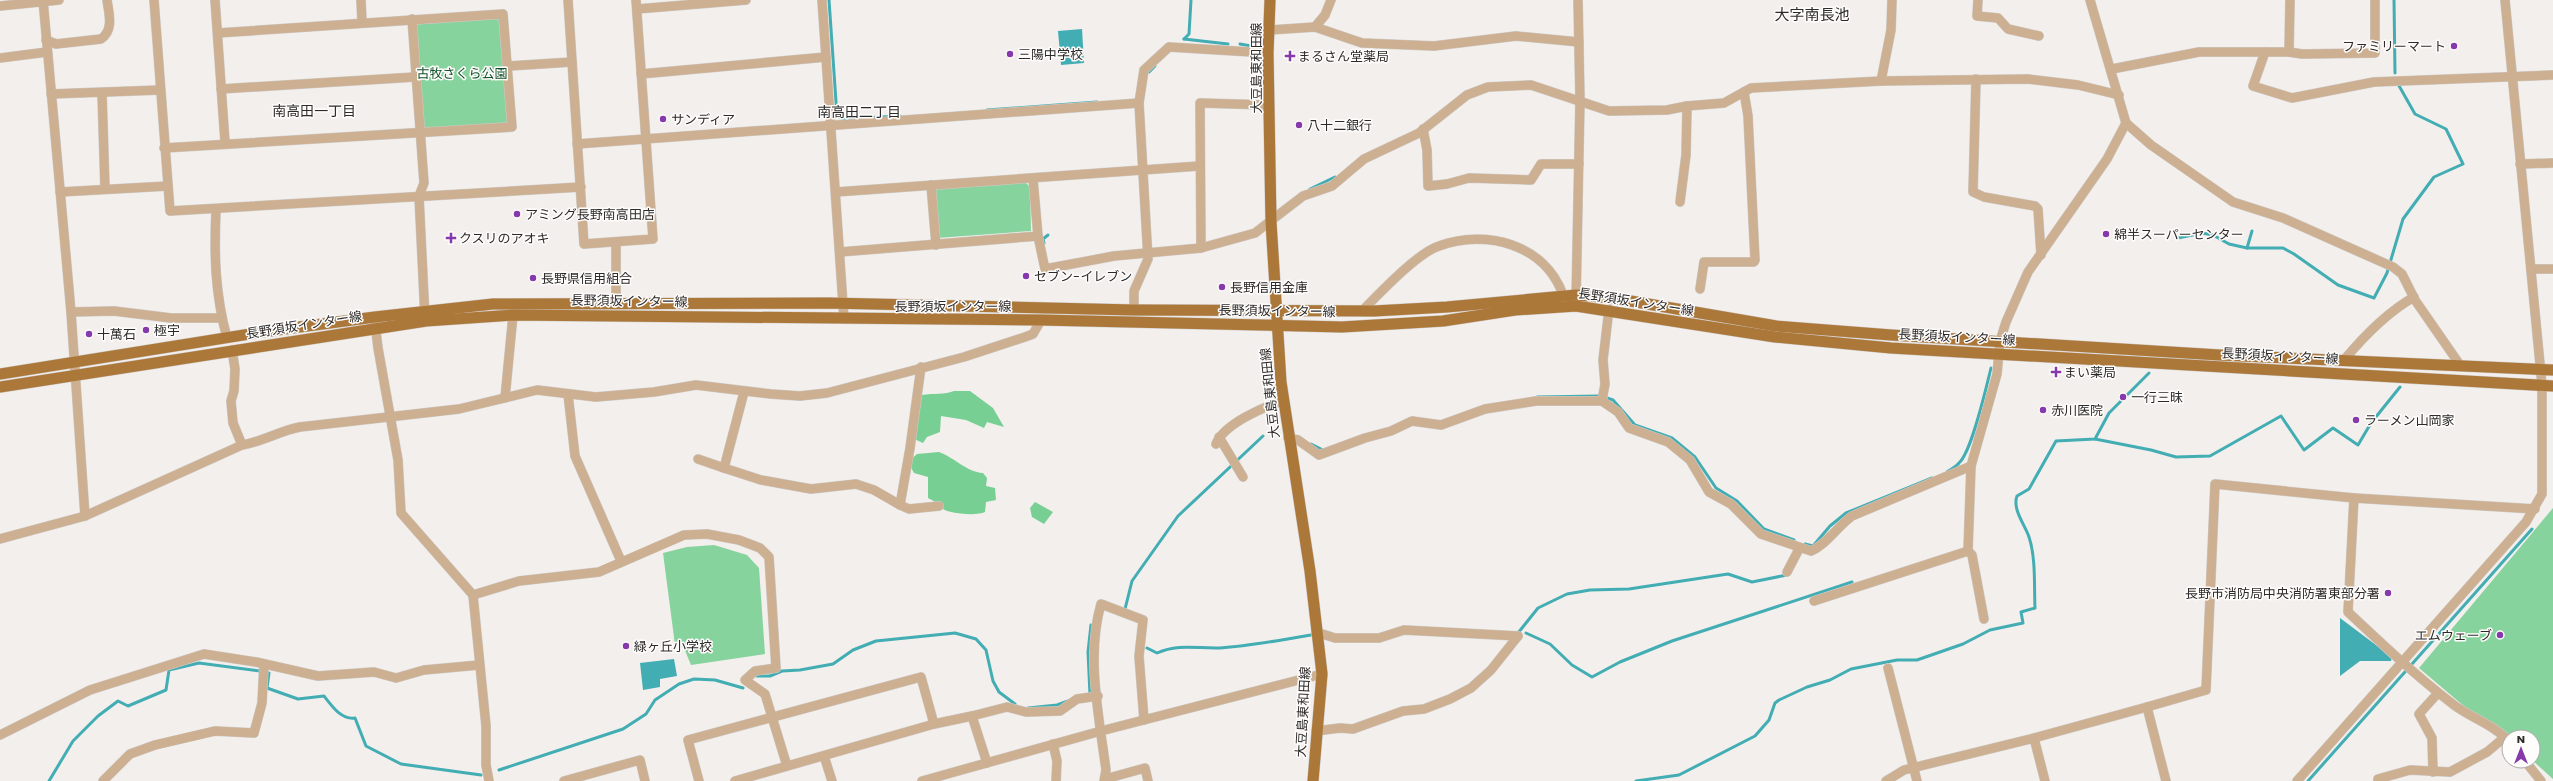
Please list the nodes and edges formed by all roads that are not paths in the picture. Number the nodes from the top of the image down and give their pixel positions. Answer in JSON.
{"nodes":[{"id":1,"x":59,"y":0,"type":"edge"},
{"id":2,"x":107,"y":0,"type":"edge"},
{"id":3,"x":154,"y":0,"type":"edge"},
{"id":4,"x":215,"y":0,"type":"edge"},
{"id":5,"x":361,"y":0,"type":"edge"},
{"id":6,"x":568,"y":0,"type":"edge"},
{"id":7,"x":746,"y":0,"type":"edge"},
{"id":8,"x":822,"y":0,"type":"edge"},
{"id":9,"x":1270,"y":0,"type":"edge"},
{"id":10,"x":1331,"y":0,"type":"edge"},
{"id":11,"x":1578,"y":0,"type":"edge"},
{"id":12,"x":1892,"y":0,"type":"edge"},
{"id":13,"x":1978,"y":0,"type":"edge"},
{"id":14,"x":2090,"y":0,"type":"edge"},
{"id":15,"x":2290,"y":0,"type":"edge"},
{"id":16,"x":2375,"y":0,"type":"edge"},
{"id":17,"x":2505,"y":0,"type":"edge"},
{"id":18,"x":43,"y":1,"type":"edge"},
{"id":19,"x":636,"y":4,"type":"edge"},
{"id":20,"x":0,"y":6,"type":"edge"},
{"id":21,"x":412,"y":19,"type":"junction"},
{"id":22,"x":362,"y":22,"type":"junction"},
{"id":23,"x":1315,"y":27,"type":"junction"},
{"id":24,"x":1269,"y":30,"type":"junction"},
{"id":25,"x":218,"y":33,"type":"junction"},
{"id":26,"x":2039,"y":36,"type":"dead end"},
{"id":27,"x":46,"y":40,"type":"junction"},
{"id":28,"x":1579,"y":42,"type":"junction"},
{"id":29,"x":47,"y":52,"type":"junction"},
{"id":30,"x":2265,"y":52,"type":"junction"},
{"id":31,"x":2289,"y":52,"type":"junction"},
{"id":32,"x":1268,"y":54,"type":"junction"},
{"id":33,"x":826,"y":57,"type":"junction"},
{"id":34,"x":0,"y":58,"type":"edge"},
{"id":35,"x":572,"y":62,"type":"junction"},
{"id":36,"x":509,"y":66,"type":"junction"},
{"id":37,"x":2112,"y":69,"type":"junction"},
{"id":38,"x":641,"y":74,"type":"junction"},
{"id":39,"x":2553,"y":75,"type":"edge"},
{"id":40,"x":416,"y":77,"type":"junction"},
{"id":41,"x":2512,"y":77,"type":"junction"},
{"id":42,"x":1976,"y":80,"type":"junction"},
{"id":43,"x":1881,"y":81,"type":"junction"},
{"id":44,"x":221,"y":89,"type":"junction"},
{"id":45,"x":160,"y":90,"type":"junction"},
{"id":46,"x":1744,"y":92,"type":"junction"},
{"id":47,"x":102,"y":93,"type":"junction"},
{"id":48,"x":51,"y":94,"type":"junction"},
{"id":49,"x":2119,"y":95,"type":"junction"},
{"id":50,"x":1580,"y":100,"type":"junction"},
{"id":51,"x":1139,"y":104,"type":"junction"},
{"id":52,"x":1269,"y":105,"type":"junction"},
{"id":53,"x":1687,"y":106,"type":"junction"},
{"id":54,"x":2126,"y":123,"type":"junction"},
{"id":55,"x":831,"y":126,"type":"junction"},
{"id":56,"x":1423,"y":130,"type":"junction"},
{"id":57,"x":419,"y":134,"type":"junction"},
{"id":58,"x":646,"y":139,"type":"junction"},
{"id":59,"x":225,"y":142,"type":"junction"},
{"id":60,"x":577,"y":144,"type":"junction"},
{"id":61,"x":164,"y":148,"type":"junction"},
{"id":62,"x":2553,"y":163,"type":"edge"},
{"id":63,"x":1579,"y":164,"type":"junction"},
{"id":64,"x":2520,"y":164,"type":"junction"},
{"id":65,"x":1199,"y":166,"type":"junction"},
{"id":66,"x":1142,"y":170,"type":"junction"},
{"id":67,"x":1033,"y":179,"type":"junction"},
{"id":68,"x":931,"y":185,"type":"junction"},
{"id":69,"x":168,"y":186,"type":"junction"},
{"id":70,"x":581,"y":186,"type":"junction"},
{"id":71,"x":105,"y":189,"type":"junction"},
{"id":72,"x":60,"y":192,"type":"junction"},
{"id":73,"x":836,"y":192,"type":"junction"},
{"id":74,"x":419,"y":196,"type":"junction"},
{"id":75,"x":1680,"y":202,"type":"dead end"},
{"id":76,"x":216,"y":210,"type":"junction"},
{"id":77,"x":1271,"y":222,"type":"junction"},
{"id":78,"x":1038,"y":236,"type":"junction"},
{"id":79,"x":616,"y":242,"type":"junction"},
{"id":80,"x":936,"y":245,"type":"junction"},
{"id":81,"x":1201,"y":248,"type":"junction"},
{"id":82,"x":840,"y":252,"type":"junction"},
{"id":83,"x":1148,"y":254,"type":"junction"},
{"id":84,"x":2041,"y":255,"type":"junction"},
{"id":85,"x":2531,"y":269,"type":"junction"},
{"id":86,"x":2553,"y":269,"type":"edge"},
{"id":87,"x":1700,"y":289,"type":"dead end"},
{"id":88,"x":1563,"y":295,"type":"junction"},
{"id":89,"x":2414,"y":297,"type":"junction"},
{"id":90,"x":1576,"y":300,"type":"junction"},
{"id":91,"x":616,"y":302,"type":"junction"},
{"id":92,"x":843,"y":303,"type":"junction"},
{"id":93,"x":1609,"y":309,"type":"junction"},
{"id":94,"x":1134,"y":310,"type":"junction"},
{"id":95,"x":1276,"y":310,"type":"junction"},
{"id":96,"x":1362,"y":311,"type":"junction"},
{"id":97,"x":71,"y":312,"type":"junction"},
{"id":98,"x":513,"y":315,"type":"junction"},
{"id":99,"x":375,"y":316,"type":"junction"},
{"id":100,"x":425,"y":316,"type":"junction"},
{"id":101,"x":220,"y":318,"type":"junction"},
{"id":102,"x":844,"y":319,"type":"junction"},
{"id":103,"x":1041,"y":320,"type":"junction"},
{"id":104,"x":1277,"y":325,"type":"junction"},
{"id":105,"x":376,"y":328,"type":"junction"},
{"id":106,"x":226,"y":338,"type":"junction"},
{"id":107,"x":2000,"y":341,"type":"junction"},
{"id":108,"x":232,"y":350,"type":"junction"},
{"id":109,"x":1999,"y":354,"type":"junction"},
{"id":110,"x":2344,"y":360,"type":"junction"},
{"id":111,"x":74,"y":362,"type":"junction"},
{"id":112,"x":2460,"y":365,"type":"junction"},
{"id":113,"x":921,"y":367,"type":"junction"},
{"id":114,"x":2542,"y":370,"type":"junction"},
{"id":115,"x":2553,"y":370,"type":"edge"},
{"id":116,"x":0,"y":374,"type":"edge"},
{"id":117,"x":76,"y":375,"type":"junction"},
{"id":118,"x":2548,"y":386,"type":"edge"},
{"id":119,"x":0,"y":387,"type":"edge"},
{"id":120,"x":744,"y":392,"type":"junction"},
{"id":121,"x":568,"y":394,"type":"junction"},
{"id":122,"x":505,"y":398,"type":"junction"},
{"id":123,"x":1284,"y":401,"type":"junction"},
{"id":124,"x":1602,"y":401,"type":"junction"},
{"id":125,"x":390,"y":417,"type":"junction"},
{"id":126,"x":1288,"y":438,"type":"junction"},
{"id":127,"x":242,"y":445,"type":"junction"},
{"id":128,"x":698,"y":459,"type":"dead end"},
{"id":129,"x":1971,"y":466,"type":"junction"},
{"id":130,"x":724,"y":468,"type":"junction"},
{"id":131,"x":1243,"y":477,"type":"dead end"},
{"id":132,"x":2354,"y":498,"type":"junction"},
{"id":133,"x":900,"y":505,"type":"junction"},
{"id":134,"x":939,"y":506,"type":"dead end"},
{"id":135,"x":2535,"y":509,"type":"junction"},
{"id":136,"x":85,"y":516,"type":"junction"},
{"id":137,"x":0,"y":539,"type":"edge"},
{"id":138,"x":1799,"y":549,"type":"junction"},
{"id":139,"x":1968,"y":551,"type":"junction"},
{"id":140,"x":621,"y":561,"type":"junction"},
{"id":141,"x":1787,"y":572,"type":"dead end"},
{"id":142,"x":473,"y":595,"type":"junction"},
{"id":143,"x":1814,"y":602,"type":"dead end"},
{"id":144,"x":1984,"y":619,"type":"dead end"},
{"id":145,"x":1316,"y":632,"type":"junction"},
{"id":146,"x":264,"y":664,"type":"junction"},
{"id":147,"x":479,"y":665,"type":"junction"},
{"id":148,"x":2407,"y":667,"type":"junction"},
{"id":149,"x":1888,"y":668,"type":"dead end"},
{"id":150,"x":1322,"y":674,"type":"junction"},
{"id":151,"x":2438,"y":693,"type":"junction"},
{"id":152,"x":1098,"y":696,"type":"junction"},
{"id":153,"x":2147,"y":707,"type":"junction"},
{"id":154,"x":972,"y":716,"type":"junction"},
{"id":155,"x":773,"y":717,"type":"junction"},
{"id":156,"x":1144,"y":720,"type":"junction"},
{"id":157,"x":934,"y":724,"type":"junction"},
{"id":158,"x":1101,"y":730,"type":"junction"},
{"id":159,"x":1316,"y":732,"type":"junction"},
{"id":160,"x":0,"y":735,"type":"edge"},
{"id":161,"x":2501,"y":736,"type":"edge"},
{"id":162,"x":2034,"y":738,"type":"junction"},
{"id":163,"x":1053,"y":744,"type":"junction"},
{"id":164,"x":2501,"y":744,"type":"edge"},
{"id":165,"x":824,"y":756,"type":"junction"},
{"id":166,"x":987,"y":763,"type":"junction"},
{"id":167,"x":787,"y":766,"type":"junction"},
{"id":168,"x":1914,"y":767,"type":"junction"},
{"id":169,"x":2531,"y":769,"type":"edge"},
{"id":170,"x":2433,"y":772,"type":"junction"},
{"id":171,"x":2450,"y":772,"type":"junction"},
{"id":172,"x":593,"y":777,"type":"edge"},
{"id":173,"x":926,"y":780,"type":"edge"},
{"id":174,"x":1104,"y":780,"type":"edge"},
{"id":175,"x":103,"y":781,"type":"edge"},
{"id":176,"x":489,"y":781,"type":"edge"},
{"id":177,"x":564,"y":781,"type":"edge"},
{"id":178,"x":645,"y":781,"type":"edge"},
{"id":179,"x":699,"y":781,"type":"edge"},
{"id":180,"x":735,"y":781,"type":"edge"},
{"id":181,"x":832,"y":781,"type":"edge"},
{"id":182,"x":1056,"y":781,"type":"edge"},
{"id":183,"x":1148,"y":781,"type":"edge"},
{"id":184,"x":1313,"y":781,"type":"edge"},
{"id":185,"x":1886,"y":781,"type":"edge"},
{"id":186,"x":1917,"y":781,"type":"edge"},
{"id":187,"x":2045,"y":781,"type":"edge"},
{"id":188,"x":2166,"y":781,"type":"edge"},
{"id":189,"x":2297,"y":781,"type":"edge"},
{"id":190,"x":2378,"y":781,"type":"edge"},
{"id":191,"x":2455,"y":781,"type":"edge"},
{"id":192,"x":2541,"y":781,"type":"edge"}],
"edges":[{"from":1,"to":18,"type":"street"},
{"from":2,"to":27,"type":"street"},
{"from":3,"to":45,"type":"street"},
{"from":4,"to":25,"type":"street"},
{"from":5,"to":22,"type":"street"},
{"from":6,"to":35,"type":"street"},
{"from":7,"to":19,"type":"street"},
{"from":8,"to":33,"type":"street"},
{"from":9,"to":24,"type":"main road","name":"大豆島東和田線"},
{"from":10,"to":23,"type":"street"},
{"from":11,"to":28,"type":"street"},
{"from":12,"to":43,"type":"street"},
{"from":13,"to":26,"type":"street"},
{"from":14,"to":37,"type":"street"},
{"from":15,"to":31,"type":"street"},
{"from":16,"to":31,"type":"street"},
{"from":17,"to":41,"type":"street"},
{"from":18,"to":20,"type":"street"},
{"from":18,"to":27,"type":"street"},
{"from":19,"to":38,"type":"street"},
{"from":21,"to":22,"type":"street"},
{"from":21,"to":36,"type":"street"},
{"from":21,"to":40,"type":"street"},
{"from":22,"to":25,"type":"street"},
{"from":23,"to":24,"type":"street"},
{"from":23,"to":28,"type":"street"},
{"from":24,"to":32,"type":"main road","name":"大豆島東和田線"},
{"from":25,"to":44,"type":"street"},
{"from":27,"to":29,"type":"street"},
{"from":28,"to":50,"type":"street"},
{"from":29,"to":34,"type":"street"},
{"from":29,"to":48,"type":"street"},
{"from":30,"to":31,"type":"street"},
{"from":30,"to":37,"type":"street"},
{"from":30,"to":41,"type":"street"},
{"from":32,"to":51,"type":"street"},
{"from":32,"to":52,"type":"main road","name":"大豆島東和田線"},
{"from":33,"to":38,"type":"street"},
{"from":33,"to":55,"type":"street"},
{"from":35,"to":36,"type":"street"},
{"from":35,"to":60,"type":"street"},
{"from":36,"to":57,"type":"street"},
{"from":37,"to":49,"type":"street"},
{"from":38,"to":58,"type":"street"},
{"from":39,"to":41,"type":"street"},
{"from":40,"to":44,"type":"street"},
{"from":40,"to":57,"type":"street"},
{"from":41,"to":64,"type":"street"},
{"from":42,"to":43,"type":"street"},
{"from":42,"to":49,"type":"street"},
{"from":42,"to":84,"type":"street"},
{"from":43,"to":46,"type":"street"},
{"from":44,"to":59,"type":"street"},
{"from":45,"to":47,"type":"street"},
{"from":45,"to":61,"type":"street"},
{"from":46,"to":53,"type":"street"},
{"from":46,"to":87,"type":"street"},
{"from":47,"to":48,"type":"street"},
{"from":47,"to":71,"type":"street"},
{"from":48,"to":72,"type":"street"},
{"from":49,"to":54,"type":"street"},
{"from":50,"to":53,"type":"street"},
{"from":50,"to":56,"type":"street"},
{"from":50,"to":63,"type":"street"},
{"from":51,"to":55,"type":"street"},
{"from":51,"to":66,"type":"street"},
{"from":52,"to":65,"type":"street"},
{"from":52,"to":77,"type":"main road","name":"大豆島東和田線"},
{"from":53,"to":75,"type":"street"},
{"from":54,"to":84,"type":"street"},
{"from":54,"to":89,"type":"street"},
{"from":55,"to":58,"type":"street"},
{"from":55,"to":73,"type":"street"},
{"from":56,"to":63,"type":"street"},
{"from":56,"to":77,"type":"street"},
{"from":57,"to":59,"type":"street"},
{"from":57,"to":74,"type":"street"},
{"from":58,"to":60,"type":"street"},
{"from":58,"to":79,"type":"street"},
{"from":59,"to":61,"type":"street"},
{"from":60,"to":70,"type":"street"},
{"from":61,"to":69,"type":"street"},
{"from":62,"to":64,"type":"street"},
{"from":63,"to":90,"type":"street"},
{"from":64,"to":85,"type":"street"},
{"from":65,"to":66,"type":"street"},
{"from":65,"to":81,"type":"street"},
{"from":66,"to":67,"type":"street"},
{"from":66,"to":83,"type":"street"},
{"from":67,"to":68,"type":"street"},
{"from":67,"to":78,"type":"street"},
{"from":68,"to":73,"type":"street"},
{"from":68,"to":80,"type":"street"},
{"from":69,"to":71,"type":"street"},
{"from":69,"to":76,"type":"street"},
{"from":70,"to":74,"type":"street"},
{"from":70,"to":79,"type":"street"},
{"from":71,"to":72,"type":"street"},
{"from":72,"to":97,"type":"street"},
{"from":73,"to":82,"type":"street"},
{"from":74,"to":76,"type":"street"},
{"from":74,"to":100,"type":"street"},
{"from":76,"to":101,"type":"street"},
{"from":77,"to":81,"type":"street"},
{"from":77,"to":95,"type":"main road","name":"大豆島東和田線"},
{"from":78,"to":80,"type":"street"},
{"from":78,"to":83,"type":"street"},
{"from":79,"to":91,"type":"street"},
{"from":80,"to":82,"type":"street"},
{"from":81,"to":83,"type":"street"},
{"from":82,"to":92,"type":"street"},
{"from":83,"to":94,"type":"street"},
{"from":84,"to":107,"type":"street"},
{"from":85,"to":86,"type":"street"},
{"from":85,"to":114,"type":"street"},
{"from":88,"to":90,"type":"main road","name":"長野須坂インター線"},
{"from":88,"to":96,"type":"main road","name":"長野須坂インター線"},
{"from":88,"to":96,"type":"street"},
{"from":89,"to":110,"type":"street"},
{"from":89,"to":112,"type":"street"},
{"from":90,"to":93,"type":"main road","name":"長野須坂インター線"},
{"from":90,"to":104,"type":"main road","name":"長野須坂インター線"},
{"from":90,"to":107,"type":"main road","name":"長野須坂インター線"},
{"from":91,"to":92,"type":"main road","name":"長野須坂インター線"},
{"from":91,"to":100,"type":"main road","name":"長野須坂インター線"},
{"from":92,"to":94,"type":"main road","name":"長野須坂インター線"},
{"from":92,"to":102,"type":"street"},
{"from":93,"to":109,"type":"main road","name":"長野須坂インター線"},
{"from":93,"to":124,"type":"street"},
{"from":94,"to":95,"type":"main road","name":"長野須坂インター線"},
{"from":95,"to":96,"type":"main road","name":"長野須坂インター線"},
{"from":95,"to":104,"type":"main road","name":"大豆島東和田線"},
{"from":97,"to":101,"type":"street"},
{"from":97,"to":111,"type":"street"},
{"from":98,"to":100,"type":"main road","name":"長野須坂インター線"},
{"from":98,"to":102,"type":"main road","name":"長野須坂インター線"},
{"from":98,"to":122,"type":"street"},
{"from":99,"to":100,"type":"main road","name":"長野須坂インター線"},
{"from":99,"to":105,"type":"street"},
{"from":99,"to":106,"type":"main road","name":"長野須坂インター線"},
{"from":100,"to":105,"type":"main road","name":"長野須坂インター線"},
{"from":101,"to":106,"type":"street"},
{"from":102,"to":103,"type":"main road","name":"長野須坂インター線"},
{"from":103,"to":104,"type":"main road","name":"長野須坂インター線"},
{"from":103,"to":113,"type":"street"},
{"from":104,"to":123,"type":"main road","name":"大豆島東和田線"},
{"from":105,"to":108,"type":"main road","name":"長野須坂インター線"},
{"from":105,"to":125,"type":"street"},
{"from":106,"to":111,"type":"main road","name":"長野須坂インター線"},
{"from":107,"to":109,"type":"street"},
{"from":107,"to":110,"type":"main road","name":"長野須坂インター線"},
{"from":108,"to":117,"type":"main road","name":"長野須坂インター線"},
{"from":108,"to":127,"type":"street"},
{"from":109,"to":118,"type":"main road","name":"長野須坂インター線"},
{"from":109,"to":129,"type":"street"},
{"from":110,"to":112,"type":"main road","name":"長野須坂インター線"},
{"from":111,"to":116,"type":"main road","name":"長野須坂インター線"},
{"from":111,"to":117,"type":"street"},
{"from":112,"to":114,"type":"main road","name":"長野須坂インター線"},
{"from":113,"to":120,"type":"street"},
{"from":113,"to":133,"type":"street"},
{"from":114,"to":115,"type":"main road","name":"長野須坂インター線"},
{"from":114,"to":118,"type":"street"},
{"from":117,"to":119,"type":"main road","name":"長野須坂インター線"},
{"from":117,"to":136,"type":"street"},
{"from":118,"to":135,"type":"street"},
{"from":120,"to":121,"type":"street"},
{"from":120,"to":130,"type":"street"},
{"from":121,"to":122,"type":"street"},
{"from":121,"to":140,"type":"street"},
{"from":122,"to":125,"type":"street"},
{"from":123,"to":126,"type":"main road","name":"大豆島東和田線"},
{"from":123,"to":131,"type":"street"},
{"from":124,"to":126,"type":"street"},
{"from":124,"to":138,"type":"street"},
{"from":125,"to":127,"type":"street"},
{"from":125,"to":142,"type":"street"},
{"from":126,"to":145,"type":"main road","name":"大豆島東和田線"},
{"from":127,"to":136,"type":"street"},
{"from":128,"to":130,"type":"street"},
{"from":129,"to":138,"type":"street"},
{"from":129,"to":139,"type":"street"},
{"from":130,"to":133,"type":"street"},
{"from":132,"to":135,"type":"street"},
{"from":132,"to":148,"type":"street"},
{"from":132,"to":153,"type":"street"},
{"from":133,"to":134,"type":"street"},
{"from":135,"to":148,"type":"street"},
{"from":136,"to":137,"type":"street"},
{"from":138,"to":141,"type":"street"},
{"from":139,"to":143,"type":"street"},
{"from":139,"to":144,"type":"street"},
{"from":140,"to":142,"type":"street"},
{"from":140,"to":155,"type":"street"},
{"from":142,"to":147,"type":"street"},
{"from":145,"to":150,"type":"main road","name":"大豆島東和田線"},
{"from":145,"to":159,"type":"street"},
{"from":146,"to":147,"type":"street"},
{"from":146,"to":160,"type":"street"},
{"from":146,"to":175,"type":"street"},
{"from":147,"to":176,"type":"street"},
{"from":148,"to":151,"type":"street"},
{"from":148,"to":189,"type":"street"},
{"from":149,"to":168,"type":"street"},
{"from":150,"to":156,"type":"street"},
{"from":150,"to":159,"type":"main road","name":"大豆島東和田線"},
{"from":151,"to":161,"type":"street"},
{"from":151,"to":170,"type":"street"},
{"from":152,"to":154,"type":"street"},
{"from":152,"to":156,"type":"street"},
{"from":152,"to":158,"type":"street"},
{"from":153,"to":162,"type":"street"},
{"from":153,"to":188,"type":"street"},
{"from":154,"to":157,"type":"street"},
{"from":154,"to":166,"type":"street"},
{"from":155,"to":157,"type":"street"},
{"from":155,"to":167,"type":"street"},
{"from":155,"to":179,"type":"street"},
{"from":156,"to":158,"type":"street"},
{"from":157,"to":165,"type":"street"},
{"from":158,"to":163,"type":"street"},
{"from":158,"to":174,"type":"street"},
{"from":159,"to":184,"type":"main road","name":"大豆島東和田線"},
{"from":162,"to":168,"type":"street"},
{"from":162,"to":187,"type":"street"},
{"from":163,"to":166,"type":"street"},
{"from":163,"to":182,"type":"street"},
{"from":164,"to":171,"type":"street"},
{"from":165,"to":167,"type":"street"},
{"from":165,"to":181,"type":"street"},
{"from":166,"to":173,"type":"street"},
{"from":167,"to":180,"type":"street"},
{"from":168,"to":185,"type":"street"},
{"from":168,"to":186,"type":"street"},
{"from":169,"to":192,"type":"street"},
{"from":170,"to":171,"type":"street"},
{"from":170,"to":190,"type":"street"},
{"from":171,"to":191,"type":"street"},
{"from":172,"to":177,"type":"street"},
{"from":172,"to":178,"type":"street"},
{"from":174,"to":183,"type":"street"}]}
